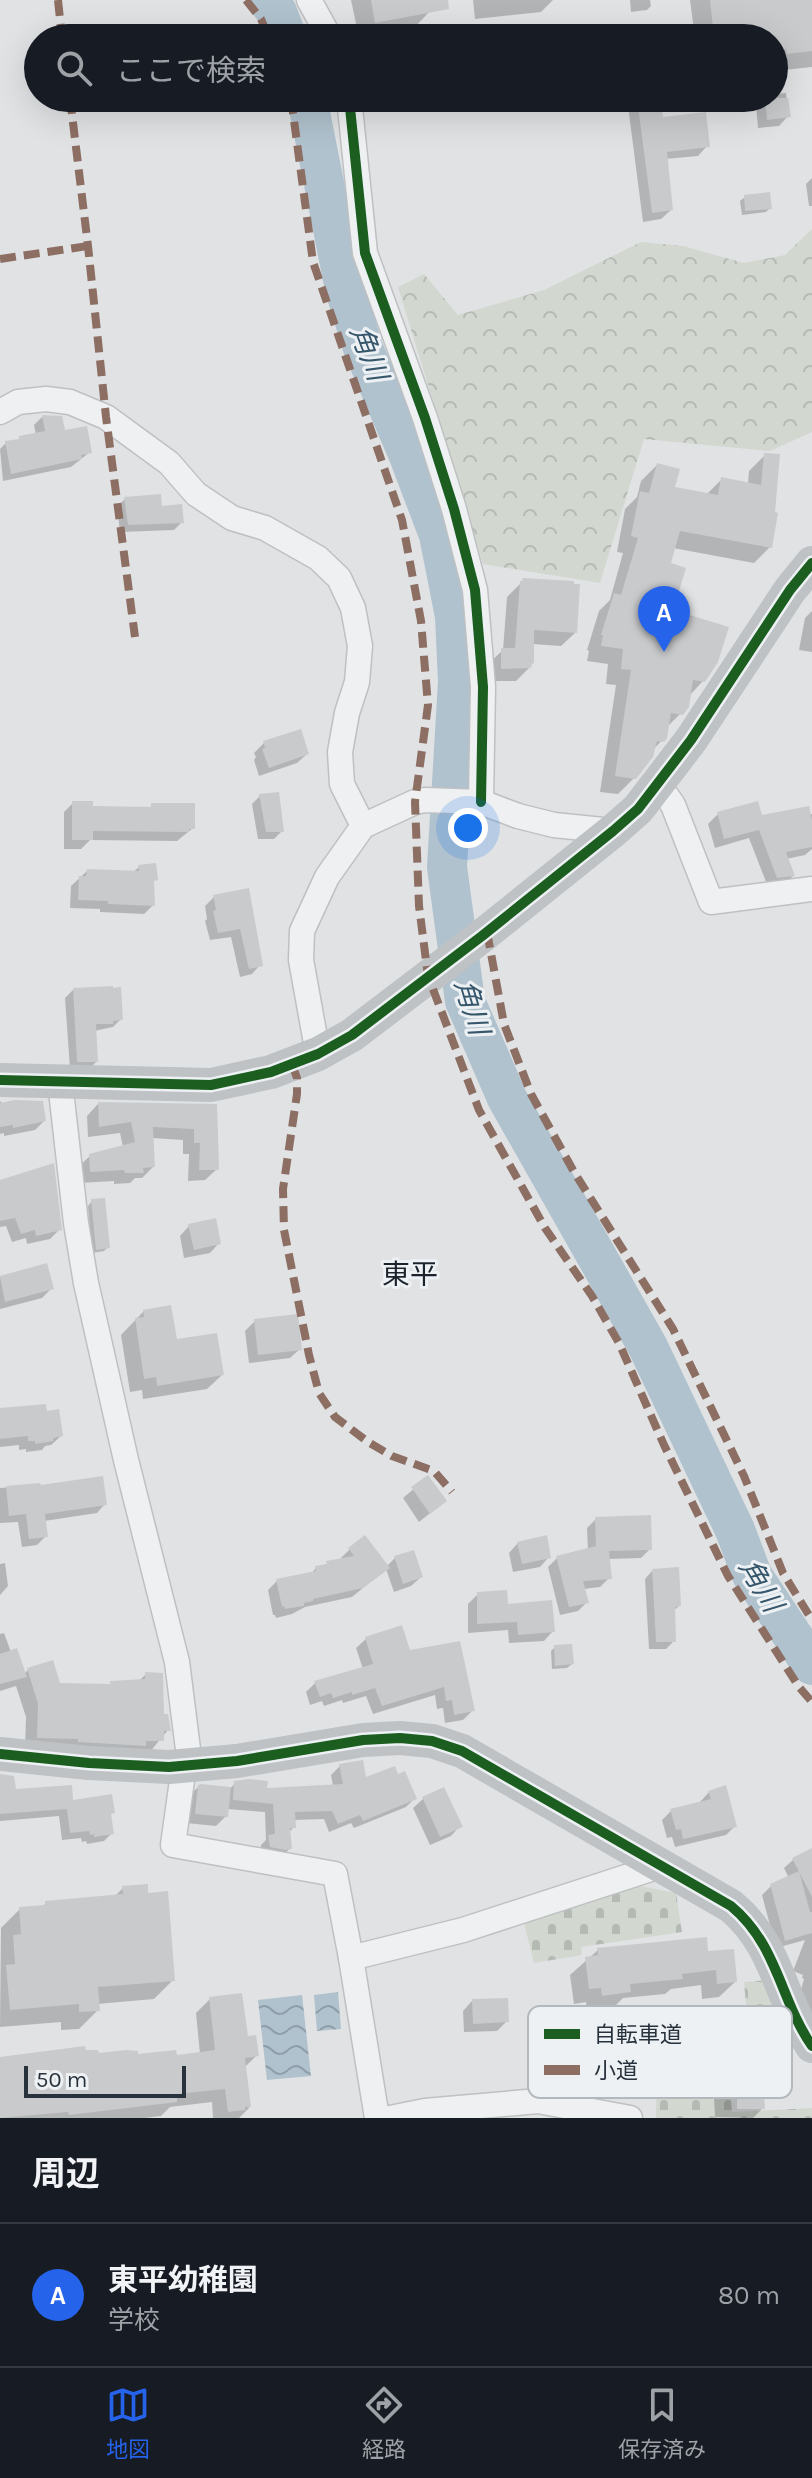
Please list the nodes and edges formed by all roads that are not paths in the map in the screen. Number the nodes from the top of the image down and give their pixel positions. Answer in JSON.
{"nodes":[{"id":1,"x":309,"y":0,"type":"edge"},
{"id":2,"x":322,"y":24,"type":"edge"},
{"id":3,"x":350,"y":112,"type":"edge"},
{"id":4,"x":0,"y":412,"type":"edge"},
{"id":5,"x":812,"y":563,"type":"edge"},
{"id":6,"x":655,"y":789,"type":"junction"},
{"id":7,"x":478,"y":802,"type":"junction"},
{"id":8,"x":363,"y":826,"type":"junction"},
{"id":9,"x":613,"y":831,"type":"junction"},
{"id":10,"x":812,"y":889,"type":"edge"},
{"id":11,"x":318,"y":1054,"type":"junction"},
{"id":12,"x":0,"y":1080,"type":"edge"},
{"id":13,"x":60,"y":1082,"type":"junction"},
{"id":14,"x":0,"y":1754,"type":"edge"},
{"id":15,"x":187,"y":1765,"type":"junction"},
{"id":16,"x":660,"y":1866,"type":"junction"},
{"id":17,"x":351,"y":1958,"type":"junction"},
{"id":18,"x":812,"y":2046,"type":"edge"},
{"id":19,"x":425,"y":2114,"type":"edge"},
{"id":20,"x":377,"y":2118,"type":"edge"},
{"id":21,"x":390,"y":2118,"type":"edge"},
{"id":22,"x":630,"y":2118,"type":"edge"}],
"edges":[{"from":1,"to":2,"type":"street"},
{"from":3,"to":7,"type":"street"},
{"from":4,"to":8,"type":"street"},
{"from":5,"to":6,"type":"street"},
{"from":6,"to":9,"type":"street"},
{"from":6,"to":10,"type":"street"},
{"from":7,"to":8,"type":"street"},
{"from":7,"to":9,"type":"street"},
{"from":8,"to":11,"type":"street"},
{"from":9,"to":11,"type":"street"},
{"from":11,"to":13,"type":"street"},
{"from":12,"to":13,"type":"street"},
{"from":13,"to":15,"type":"street"},
{"from":14,"to":15,"type":"street"},
{"from":15,"to":16,"type":"street"},
{"from":15,"to":17,"type":"street"},
{"from":16,"to":17,"type":"street"},
{"from":16,"to":18,"type":"street"},
{"from":17,"to":20,"type":"street"},
{"from":19,"to":21,"type":"street"},
{"from":19,"to":22,"type":"street"}]}
